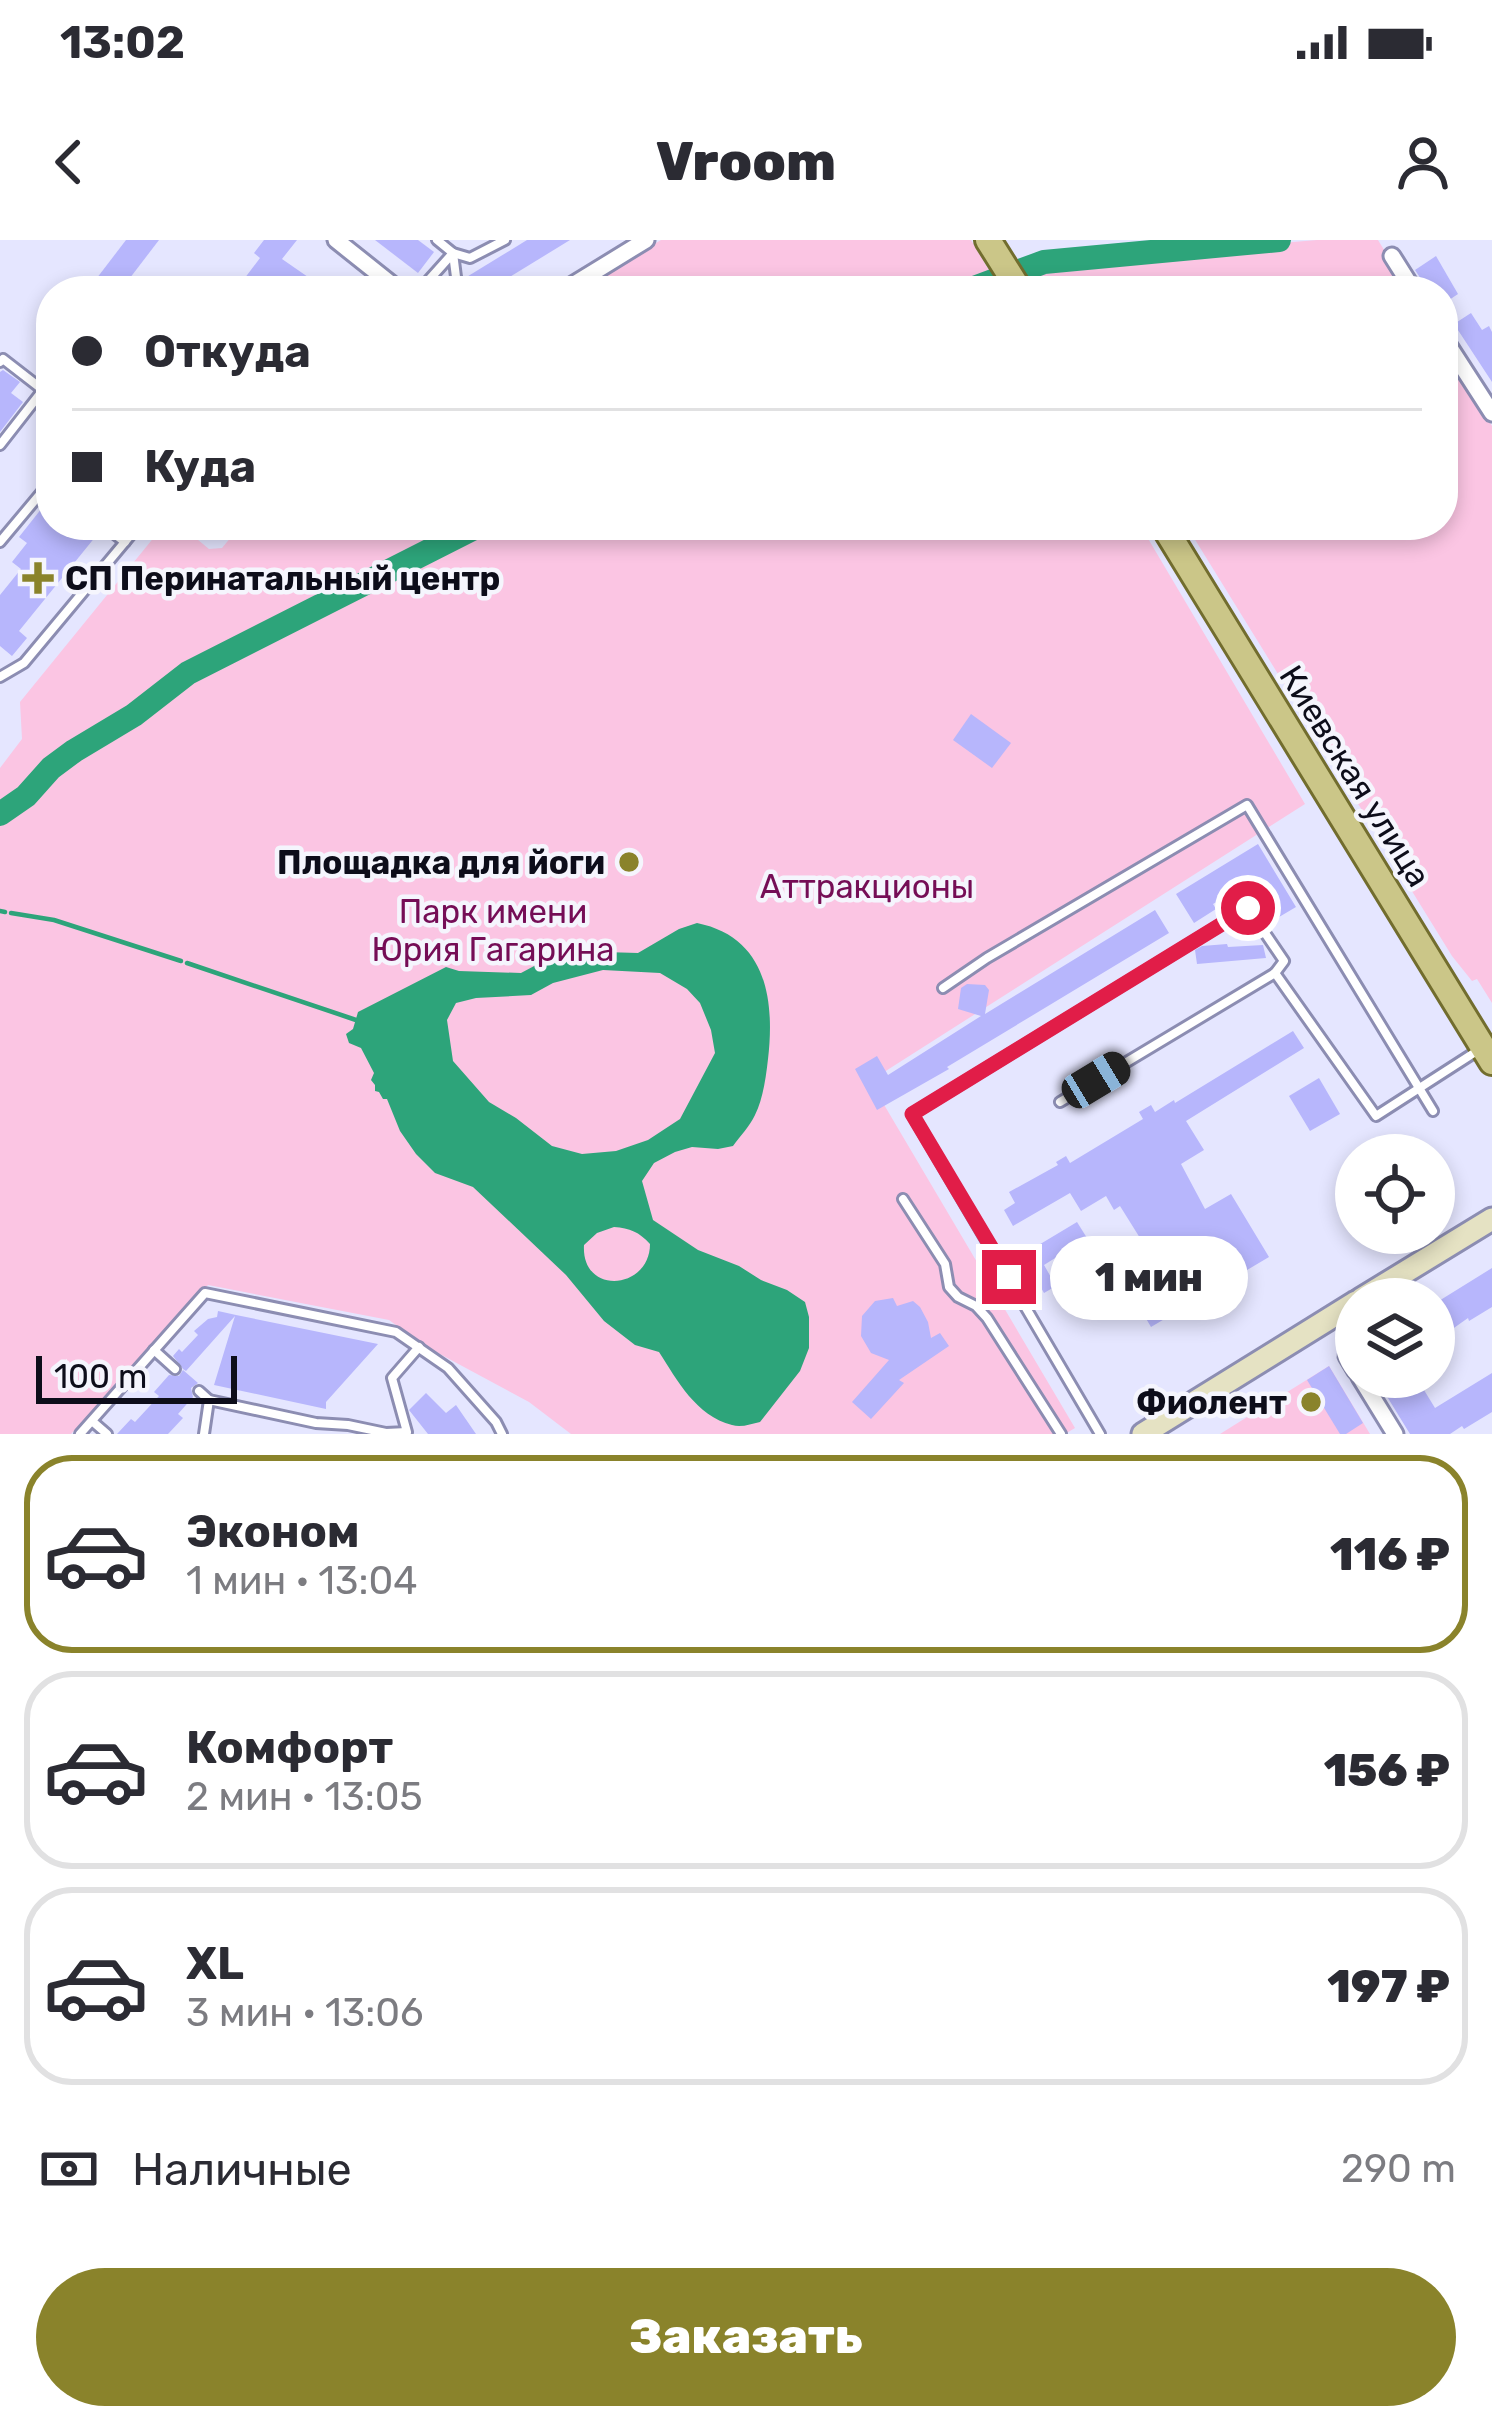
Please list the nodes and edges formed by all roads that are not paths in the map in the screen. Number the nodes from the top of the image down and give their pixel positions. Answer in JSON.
{"nodes":[{"id":1,"x":336,"y":240,"type":"edge"},
{"id":2,"x":437,"y":240,"type":"edge"},
{"id":3,"x":505,"y":240,"type":"edge"},
{"id":4,"x":646,"y":240,"type":"edge"},
{"id":5,"x":990,"y":243,"type":"edge"},
{"id":6,"x":453,"y":253,"type":"junction"},
{"id":7,"x":1392,"y":256,"type":"dead end"},
{"id":8,"x":381,"y":276,"type":"edge"},
{"id":9,"x":432,"y":276,"type":"edge"},
{"id":10,"x":456,"y":276,"type":"edge"},
{"id":11,"x":587,"y":276,"type":"edge"},
{"id":12,"x":1011,"y":276,"type":"edge"},
{"id":13,"x":1405,"y":276,"type":"edge"},
{"id":14,"x":1458,"y":360,"type":"edge"},
{"id":15,"x":0,"y":362,"type":"edge"},
{"id":16,"x":36,"y":384,"type":"edge"},
{"id":17,"x":36,"y":399,"type":"edge"},
{"id":18,"x":1492,"y":413,"type":"edge"},
{"id":19,"x":0,"y":445,"type":"edge"},
{"id":20,"x":36,"y":499,"type":"edge"},
{"id":21,"x":122,"y":540,"type":"edge"},
{"id":22,"x":1172,"y":540,"type":"edge"},
{"id":23,"x":0,"y":542,"type":"edge"},
{"id":24,"x":125,"y":542,"type":"joint"},
{"id":25,"x":0,"y":677,"type":"edge"},
{"id":26,"x":1275,"y":973,"type":"junction"},
{"id":27,"x":943,"y":988,"type":"dead end"},
{"id":28,"x":1487,"y":1054,"type":"edge"},
{"id":29,"x":1420,"y":1088,"type":"junction"},
{"id":30,"x":1060,"y":1102,"type":"dead end"},
{"id":31,"x":1433,"y":1111,"type":"dead end"},
{"id":32,"x":903,"y":1199,"type":"dead end"},
{"id":33,"x":1492,"y":1219,"type":"edge"},
{"id":34,"x":1394,"y":1278,"type":"edge"},
{"id":35,"x":949,"y":1287,"type":"junction"},
{"id":36,"x":939,"y":1292,"type":"dead end"},
{"id":37,"x":1335,"y":1314,"type":"edge"},
{"id":38,"x":418,"y":1348,"type":"junction"},
{"id":39,"x":154,"y":1350,"type":"junction"},
{"id":40,"x":175,"y":1369,"type":"dead end"},
{"id":41,"x":199,"y":1391,"type":"dead end"},
{"id":42,"x":1373,"y":1398,"type":"edge"},
{"id":43,"x":209,"y":1400,"type":"junction"},
{"id":44,"x":92,"y":1421,"type":"junction"},
{"id":45,"x":207,"y":1433,"type":"edge"},
{"id":46,"x":80,"y":1434,"type":"edge"},
{"id":47,"x":106,"y":1434,"type":"edge"},
{"id":48,"x":386,"y":1434,"type":"edge"},
{"id":49,"x":502,"y":1434,"type":"edge"},
{"id":50,"x":1061,"y":1434,"type":"edge"},
{"id":51,"x":1100,"y":1434,"type":"edge"},
{"id":52,"x":1143,"y":1434,"type":"edge"},
{"id":53,"x":1395,"y":1434,"type":"edge"}],
"edges":[{"from":1,"to":8,"type":"street"},
{"from":2,"to":6,"type":"lane"},
{"from":3,"to":6,"type":"lane"},
{"from":4,"to":11,"type":"street"},
{"from":5,"to":12,"type":"main road"},
{"from":6,"to":9,"type":"lane"},
{"from":6,"to":10,"type":"lane"},
{"from":7,"to":13,"type":"street"},
{"from":14,"to":18,"type":"street"},
{"from":15,"to":16,"type":"lane"},
{"from":17,"to":19,"type":"lane"},
{"from":20,"to":23,"type":"lane"},
{"from":21,"to":24,"type":"lane"},
{"from":22,"to":28,"type":"main road","name":"Киевская улица"},
{"from":24,"to":25,"type":"lane"},
{"from":26,"to":29,"type":"lane"},
{"from":26,"to":30,"type":"lane"},
{"from":26,"to":51,"type":"lane"},
{"from":27,"to":29,"type":"lane"},
{"from":28,"to":29,"type":"lane"},
{"from":29,"to":31,"type":"lane"},
{"from":32,"to":35,"type":"lane"},
{"from":33,"to":34,"type":"main road"},
{"from":35,"to":36,"type":"lane"},
{"from":35,"to":50,"type":"lane"},
{"from":37,"to":52,"type":"main road"},
{"from":38,"to":39,"type":"lane"},
{"from":38,"to":48,"type":"lane"},
{"from":38,"to":49,"type":"lane"},
{"from":39,"to":40,"type":"lane"},
{"from":39,"to":44,"type":"lane"},
{"from":41,"to":43,"type":"lane"},
{"from":42,"to":53,"type":"street"},
{"from":43,"to":45,"type":"lane"},
{"from":43,"to":48,"type":"lane"},
{"from":44,"to":46,"type":"lane"},
{"from":44,"to":47,"type":"lane"}]}
